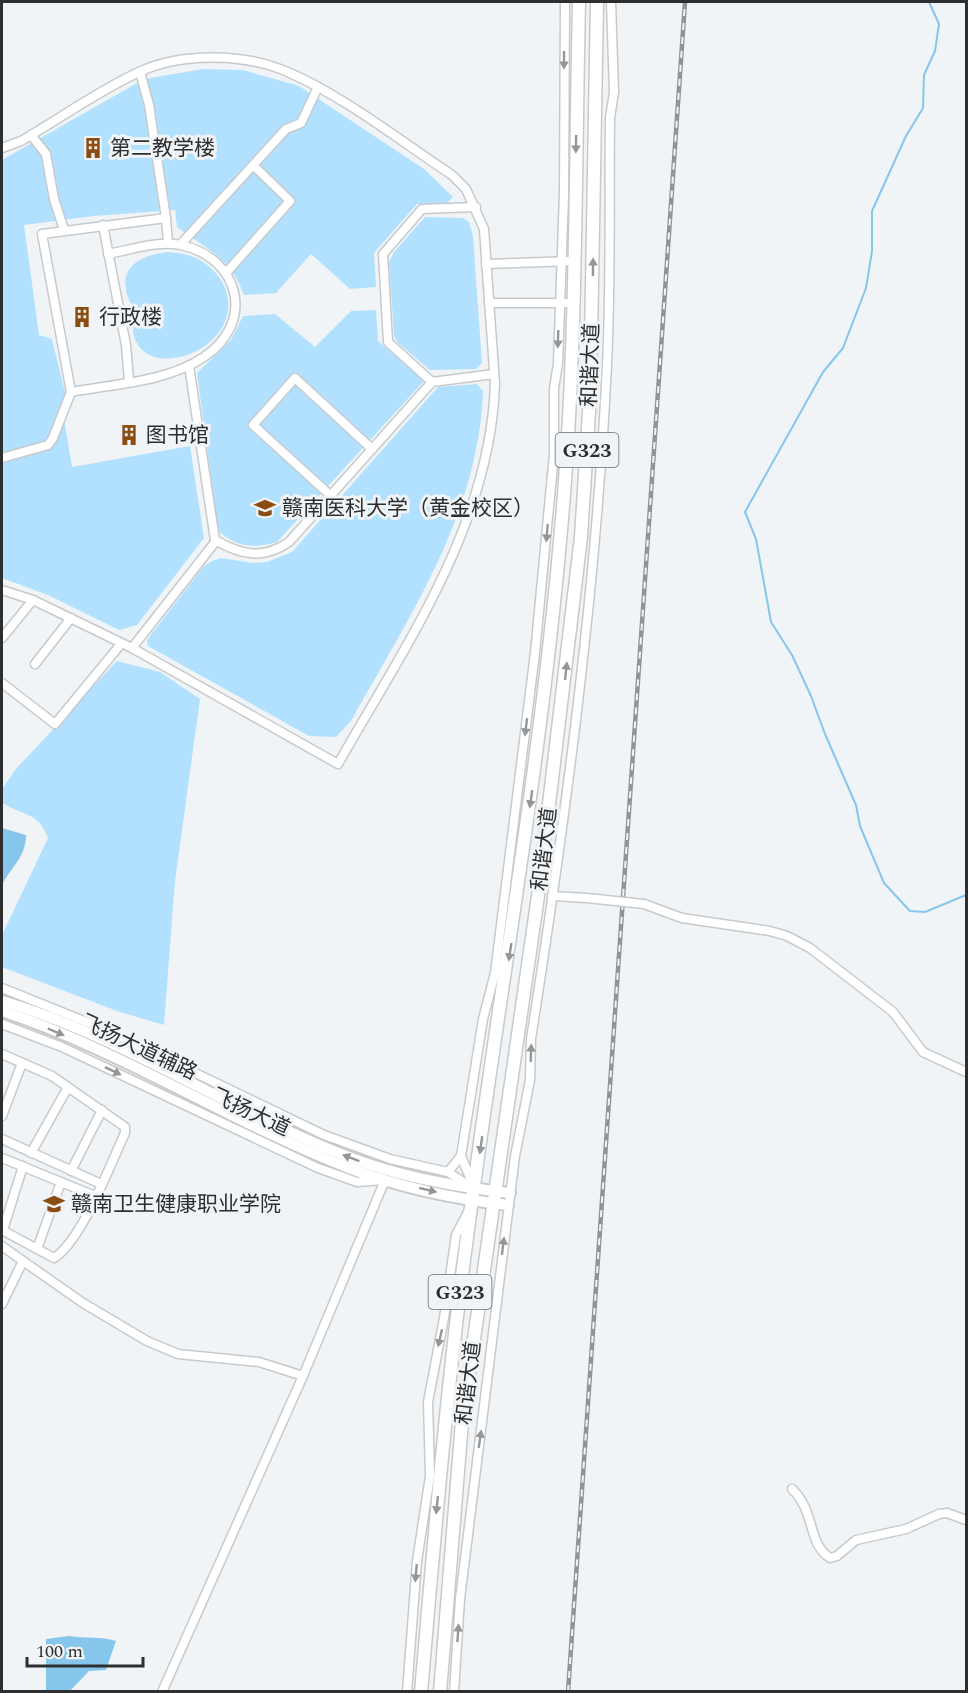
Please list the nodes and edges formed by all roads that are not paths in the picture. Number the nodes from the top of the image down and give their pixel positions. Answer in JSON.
{"nodes":[{"id":1,"x":565,"y":2,"type":"edge"},
{"id":2,"x":579,"y":2,"type":"edge"},
{"id":3,"x":597,"y":2,"type":"edge"},
{"id":4,"x":611,"y":2,"type":"edge"},
{"id":5,"x":140,"y":72,"type":"junction"},
{"id":6,"x":318,"y":87,"type":"junction"},
{"id":7,"x":31,"y":135,"type":"junction"},
{"id":8,"x":2,"y":148,"type":"edge"},
{"id":9,"x":253,"y":165,"type":"junction"},
{"id":10,"x":476,"y":207,"type":"junction"},
{"id":11,"x":166,"y":218,"type":"junction"},
{"id":12,"x":103,"y":225,"type":"junction"},
{"id":13,"x":64,"y":230,"type":"junction"},
{"id":14,"x":168,"y":243,"type":"junction"},
{"id":15,"x":180,"y":244,"type":"junction"},
{"id":16,"x":108,"y":254,"type":"junction"},
{"id":17,"x":567,"y":260,"type":"junction"},
{"id":18,"x":486,"y":264,"type":"junction"},
{"id":19,"x":226,"y":273,"type":"junction"},
{"id":20,"x":489,"y":303,"type":"junction"},
{"id":21,"x":566,"y":303,"type":"junction"},
{"id":22,"x":189,"y":366,"type":"junction"},
{"id":23,"x":494,"y":374,"type":"junction"},
{"id":24,"x":129,"y":381,"type":"junction"},
{"id":25,"x":432,"y":382,"type":"junction"},
{"id":26,"x":71,"y":392,"type":"junction"},
{"id":27,"x":372,"y":449,"type":"junction"},
{"id":28,"x":2,"y":458,"type":"edge"},
{"id":29,"x":330,"y":495,"type":"junction"},
{"id":30,"x":216,"y":541,"type":"junction"},
{"id":31,"x":2,"y":590,"type":"edge"},
{"id":32,"x":33,"y":600,"type":"junction"},
{"id":33,"x":71,"y":618,"type":"junction"},
{"id":34,"x":2,"y":638,"type":"edge"},
{"id":35,"x":121,"y":644,"type":"junction"},
{"id":36,"x":132,"y":648,"type":"junction"},
{"id":37,"x":35,"y":663,"type":"dead end"},
{"id":38,"x":2,"y":683,"type":"edge"},
{"id":39,"x":552,"y":896,"type":"junction"},
{"id":40,"x":2,"y":987,"type":"edge"},
{"id":41,"x":2,"y":1001,"type":"edge"},
{"id":42,"x":51,"y":1006,"type":"junction"},
{"id":43,"x":25,"y":1008,"type":"junction"},
{"id":44,"x":2,"y":1011,"type":"edge"},
{"id":45,"x":4,"y":1024,"type":"edge"},
{"id":46,"x":104,"y":1029,"type":"junction"},
{"id":47,"x":62,"y":1047,"type":"junction"},
{"id":48,"x":102,"y":1051,"type":"junction"},
{"id":49,"x":2,"y":1054,"type":"edge"},
{"id":50,"x":131,"y":1055,"type":"junction"},
{"id":51,"x":22,"y":1063,"type":"junction"},
{"id":52,"x":966,"y":1072,"type":"edge"},
{"id":53,"x":68,"y":1087,"type":"junction"},
{"id":54,"x":102,"y":1110,"type":"junction"},
{"id":55,"x":2,"y":1116,"type":"edge"},
{"id":56,"x":2,"y":1139,"type":"edge"},
{"id":57,"x":31,"y":1153,"type":"junction"},
{"id":58,"x":461,"y":1156,"type":"junction"},
{"id":59,"x":2,"y":1158,"type":"edge"},
{"id":60,"x":23,"y":1166,"type":"junction"},
{"id":61,"x":71,"y":1171,"type":"junction"},
{"id":62,"x":448,"y":1172,"type":"junction"},
{"id":63,"x":385,"y":1180,"type":"junction"},
{"id":64,"x":61,"y":1182,"type":"junction"},
{"id":65,"x":101,"y":1184,"type":"junction"},
{"id":66,"x":510,"y":1193,"type":"junction"},
{"id":67,"x":474,"y":1195,"type":"junction"},
{"id":68,"x":95,"y":1196,"type":"junction"},
{"id":69,"x":494,"y":1197,"type":"junction"},
{"id":70,"x":508,"y":1205,"type":"junction"},
{"id":71,"x":2,"y":1230,"type":"edge"},
{"id":72,"x":2,"y":1246,"type":"edge"},
{"id":73,"x":37,"y":1249,"type":"junction"},
{"id":74,"x":23,"y":1261,"type":"junction"},
{"id":75,"x":2,"y":1304,"type":"edge"},
{"id":76,"x":303,"y":1376,"type":"junction"},
{"id":77,"x":792,"y":1489,"type":"dead end"},
{"id":78,"x":966,"y":1520,"type":"edge"},
{"id":79,"x":162,"y":1692,"type":"edge"},
{"id":80,"x":407,"y":1692,"type":"edge"},
{"id":81,"x":422,"y":1692,"type":"edge"},
{"id":82,"x":440,"y":1692,"type":"edge"},
{"id":83,"x":454,"y":1692,"type":"edge"}],
"edges":[{"from":1,"to":17,"type":"street","one_way":true},
{"from":2,"to":17,"type":"highway","name":"和谐大道","number":"G323","one_way":true},
{"from":69,"to":3,"type":"highway","name":"和谐大道","number":"G323","one_way":true},
{"from":4,"to":39,"type":"street"},
{"from":5,"to":6,"type":"street"},
{"from":5,"to":7,"type":"street"},
{"from":5,"to":11,"type":"street"},
{"from":6,"to":9,"type":"street"},
{"from":6,"to":10,"type":"street"},
{"from":7,"to":8,"type":"street"},
{"from":7,"to":13,"type":"street"},
{"from":9,"to":15,"type":"street"},
{"from":9,"to":19,"type":"street"},
{"from":10,"to":18,"type":"street"},
{"from":10,"to":25,"type":"street"},
{"from":11,"to":12,"type":"street"},
{"from":11,"to":14,"type":"street"},
{"from":12,"to":13,"type":"street"},
{"from":12,"to":16,"type":"street"},
{"from":13,"to":26,"type":"street"},
{"from":14,"to":15,"type":"street"},
{"from":14,"to":16,"type":"street"},
{"from":15,"to":19,"type":"street"},
{"from":16,"to":24,"type":"street"},
{"from":17,"to":18,"type":"street"},
{"from":17,"to":21,"type":"highway","name":"和谐大道","number":"G323"},
{"from":18,"to":20,"type":"street"},
{"from":19,"to":22,"type":"street"},
{"from":20,"to":21,"type":"street"},
{"from":20,"to":23,"type":"street"},
{"from":21,"to":58,"type":"street","one_way":true},
{"from":21,"to":67,"type":"highway","name":"和谐大道","number":"G323","one_way":true},
{"from":22,"to":24,"type":"street"},
{"from":22,"to":30,"type":"street"},
{"from":23,"to":25,"type":"street"},
{"from":23,"to":36,"type":"street"},
{"from":24,"to":26,"type":"street"},
{"from":25,"to":27,"type":"street"},
{"from":26,"to":28,"type":"street"},
{"from":27,"to":29,"type":"street"},
{"from":27,"to":29,"type":"street"},
{"from":29,"to":30,"type":"street"},
{"from":30,"to":36,"type":"street"},
{"from":31,"to":32,"type":"street"},
{"from":32,"to":33,"type":"street"},
{"from":32,"to":34,"type":"street"},
{"from":33,"to":35,"type":"street"},
{"from":33,"to":37,"type":"street"},
{"from":35,"to":36,"type":"street"},
{"from":35,"to":38,"type":"street"},
{"from":39,"to":52,"type":"street","bridge":true},
{"from":66,"to":39,"type":"street","one_way":true},
{"from":40,"to":42,"type":"street","name":"飞扬大道辅路"},
{"from":41,"to":43,"type":"main road","name":"飞扬大道"},
{"from":42,"to":43,"type":"street"},
{"from":42,"to":46,"type":"street","name":"飞扬大道辅路"},
{"from":43,"to":50,"type":"main road","name":"飞扬大道"},
{"from":44,"to":48,"type":"main road","name":"飞扬大道","one_way":true},
{"from":45,"to":47,"type":"street","name":"飞扬大道辅路"},
{"from":46,"to":50,"type":"street"},
{"from":46,"to":62,"type":"street","name":"飞扬大道辅路"},
{"from":47,"to":48,"type":"street"},
{"from":47,"to":63,"type":"street","name":"飞扬大道辅路","one_way":true},
{"from":48,"to":63,"type":"main road","name":"飞扬大道"},
{"from":49,"to":51,"type":"street"},
{"from":67,"to":50,"type":"main road","name":"飞扬大道","one_way":true},
{"from":51,"to":53,"type":"street"},
{"from":51,"to":55,"type":"street"},
{"from":53,"to":54,"type":"street"},
{"from":53,"to":57,"type":"street"},
{"from":54,"to":61,"type":"street"},
{"from":54,"to":65,"type":"street"},
{"from":56,"to":57,"type":"street"},
{"from":57,"to":61,"type":"street"},
{"from":58,"to":62,"type":"street"},
{"from":58,"to":67,"type":"street"},
{"from":59,"to":60,"type":"street"},
{"from":60,"to":64,"type":"street"},
{"from":60,"to":71,"type":"street"},
{"from":61,"to":65,"type":"street"},
{"from":62,"to":67,"type":"street","name":"飞扬大道辅路"},
{"from":63,"to":67,"type":"main road","name":"飞扬大道","one_way":true},
{"from":63,"to":76,"type":"street"},
{"from":64,"to":68,"type":"street"},
{"from":64,"to":73,"type":"street"},
{"from":65,"to":68,"type":"street"},
{"from":66,"to":69,"type":"main road","name":"飞扬大道"},
{"from":66,"to":70,"type":"street"},
{"from":67,"to":69,"type":"main road","name":"飞扬大道"},
{"from":67,"to":80,"type":"street","one_way":true},
{"from":67,"to":81,"type":"highway","number":"G323","one_way":true},
{"from":68,"to":73,"type":"street"},
{"from":69,"to":70,"type":"main road","name":"飞扬大道"},
{"from":69,"to":82,"type":"highway","name":"和谐大道","number":"G323"},
{"from":83,"to":70,"type":"street","one_way":true},
{"from":71,"to":73,"type":"street"},
{"from":72,"to":74,"type":"street"},
{"from":74,"to":75,"type":"street"},
{"from":74,"to":76,"type":"street"},
{"from":76,"to":79,"type":"street"},
{"from":77,"to":78,"type":"street"}]}
